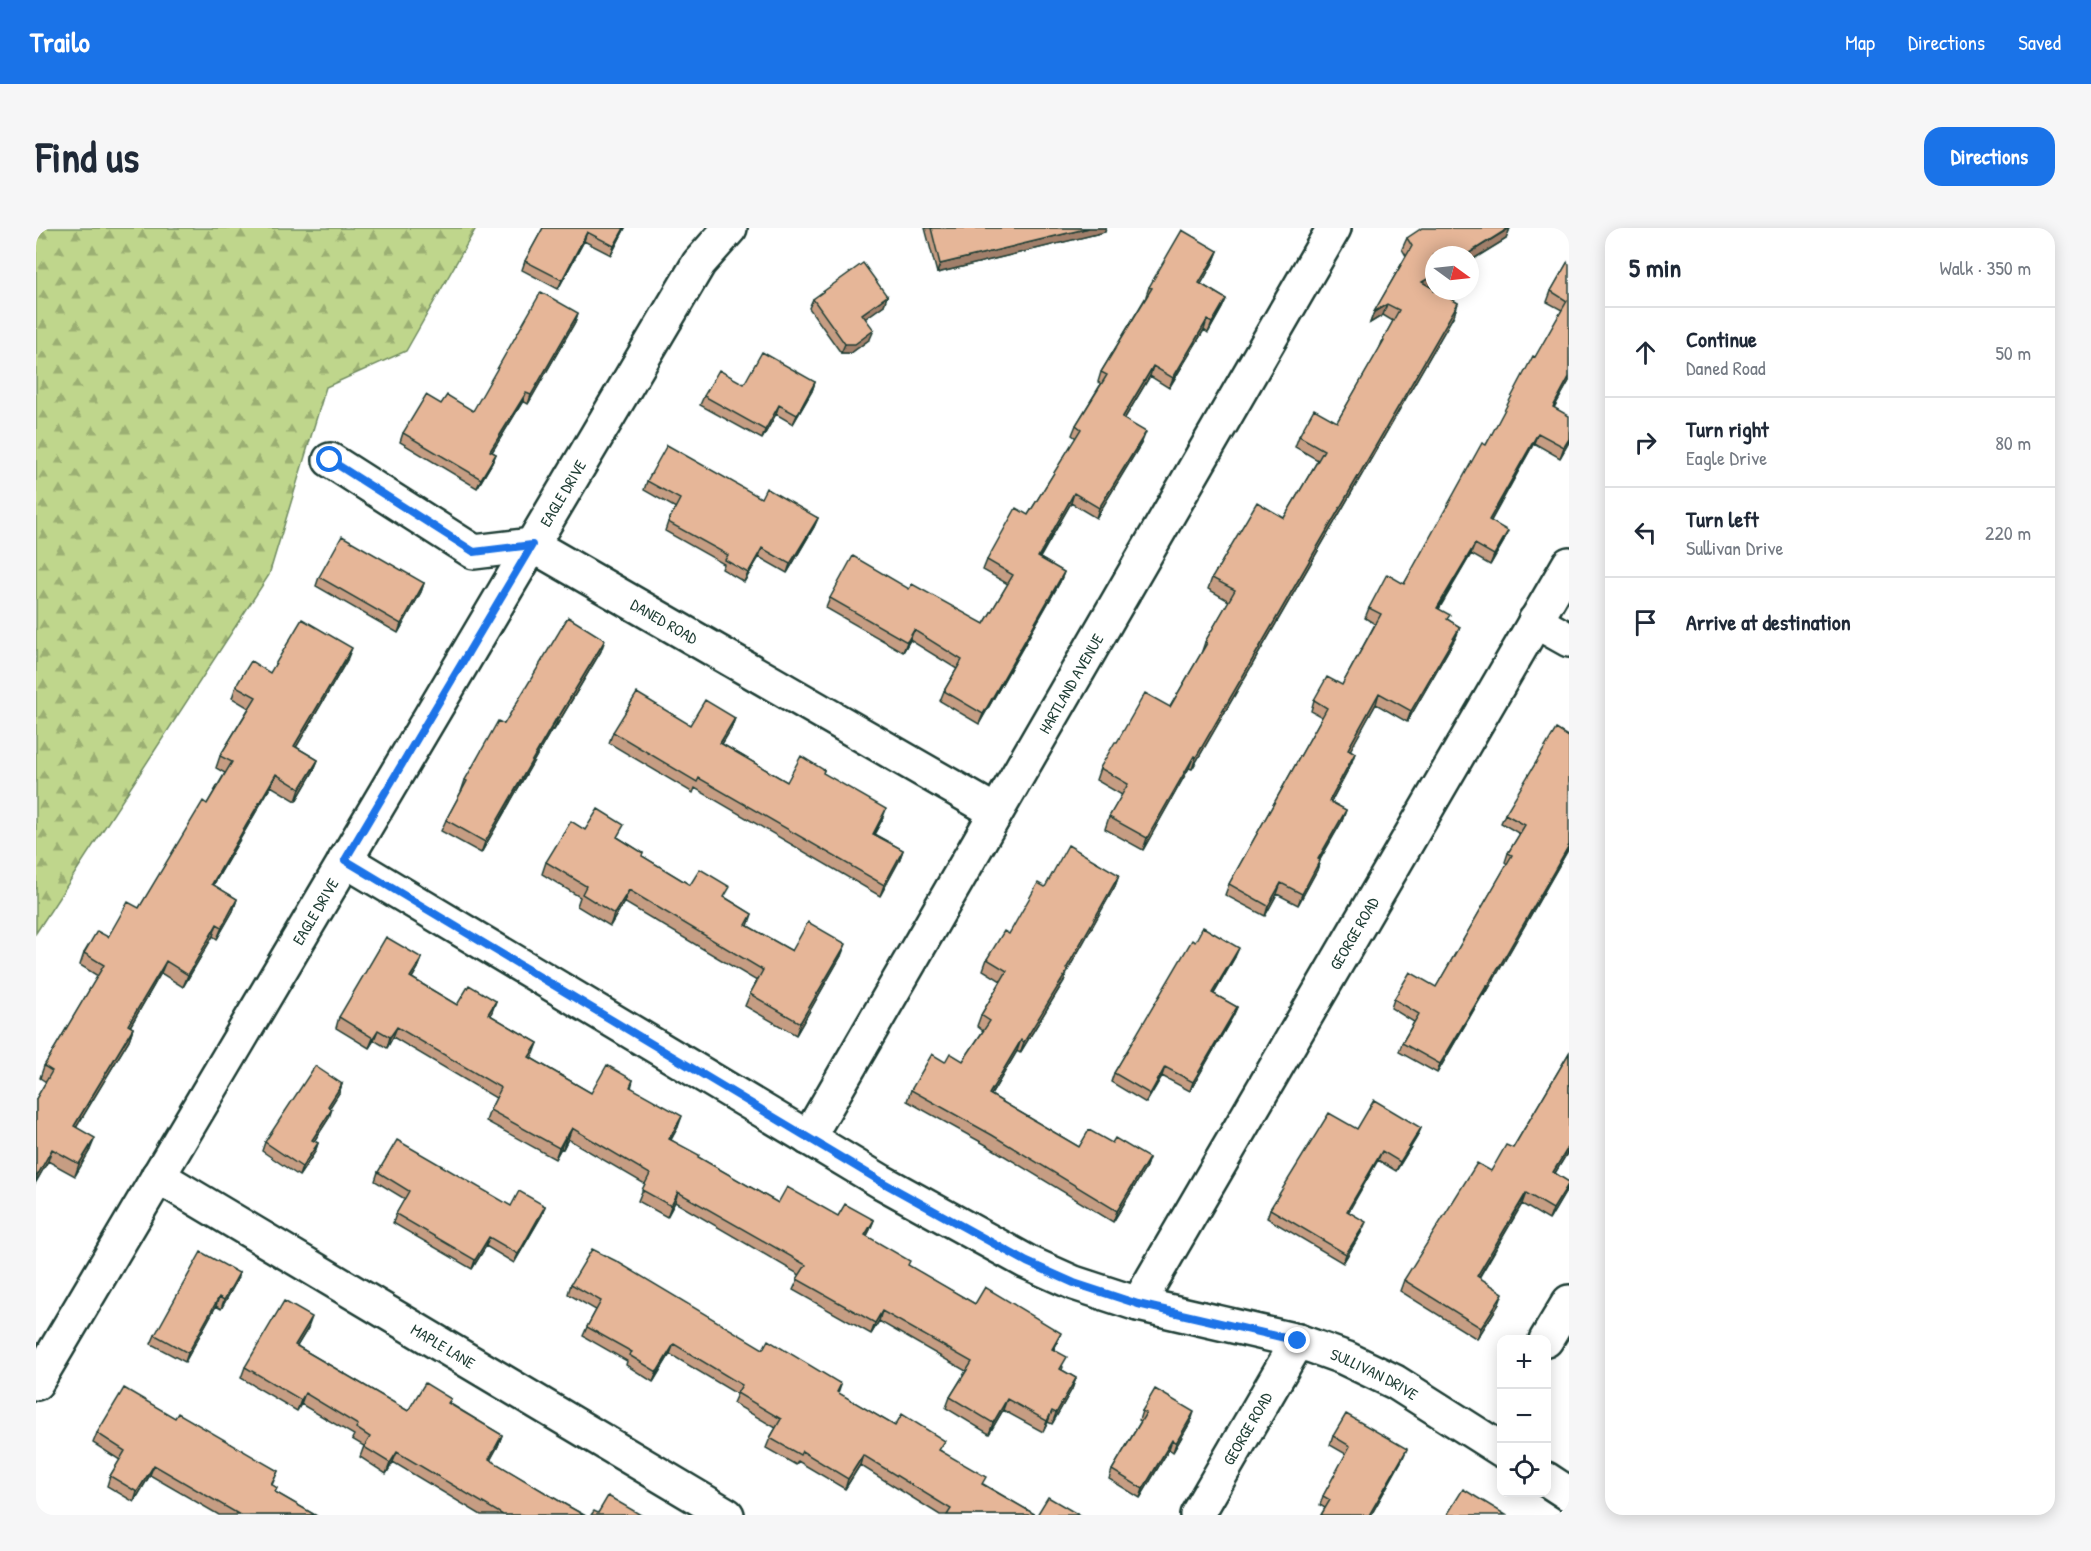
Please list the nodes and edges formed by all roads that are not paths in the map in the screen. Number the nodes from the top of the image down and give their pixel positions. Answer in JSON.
{"nodes":[{"id":1,"x":730,"y":228,"type":"edge"},
{"id":2,"x":1334,"y":228,"type":"edge"},
{"id":3,"x":330,"y":460,"type":"dead end"},
{"id":4,"x":532,"y":545,"type":"junction"},
{"id":5,"x":1569,"y":564,"type":"edge"},
{"id":6,"x":1536,"y":621,"type":"junction"},
{"id":7,"x":1569,"y":640,"type":"edge"},
{"id":8,"x":996,"y":812,"type":"junction"},
{"id":9,"x":345,"y":860,"type":"junction"},
{"id":10,"x":808,"y":1138,"type":"junction"},
{"id":11,"x":158,"y":1176,"type":"junction"},
{"id":12,"x":1569,"y":1302,"type":"edge"},
{"id":13,"x":1138,"y":1304,"type":"junction"},
{"id":14,"x":1550,"y":1335,"type":"edge"},
{"id":15,"x":1298,"y":1341,"type":"junction"},
{"id":16,"x":36,"y":1383,"type":"edge"},
{"id":17,"x":1497,"y":1436,"type":"edge"},
{"id":18,"x":1551,"y":1482,"type":"edge"},
{"id":19,"x":1569,"y":1494,"type":"edge"},
{"id":20,"x":728,"y":1515,"type":"edge"},
{"id":21,"x":1197,"y":1515,"type":"edge"}],
"edges":[{"from":1,"to":4,"type":"street","name":"EAGLE DRIVE"},
{"from":2,"to":8,"type":"street","name":"HARTLAND AVENUE"},
{"from":3,"to":4,"type":"street"},
{"from":4,"to":8,"type":"street","name":"DANED ROAD"},
{"from":4,"to":9,"type":"street","name":"EAGLE DRIVE"},
{"from":5,"to":6,"type":"street","name":"GEORGE ROAD"},
{"from":6,"to":7,"type":"street"},
{"from":6,"to":13,"type":"street","name":"GEORGE ROAD"},
{"from":8,"to":10,"type":"street","name":"HARTLAND AVENUE"},
{"from":9,"to":10,"type":"street","name":"SULLIVAN DRIVE"},
{"from":9,"to":11,"type":"street","name":"EAGLE DRIVE"},
{"from":10,"to":13,"type":"street","name":"SULLIVAN DRIVE"},
{"from":11,"to":16,"type":"street","name":"EAGLE DRIVE"},
{"from":11,"to":20,"type":"street","name":"MAPLE LANE"},
{"from":12,"to":14,"type":"street"},
{"from":13,"to":15,"type":"street","name":"SULLIVAN DRIVE"},
{"from":15,"to":17,"type":"street","name":"SULLIVAN DRIVE"},
{"from":15,"to":21,"type":"street","name":"GEORGE ROAD"},
{"from":18,"to":19,"type":"street"}]}
